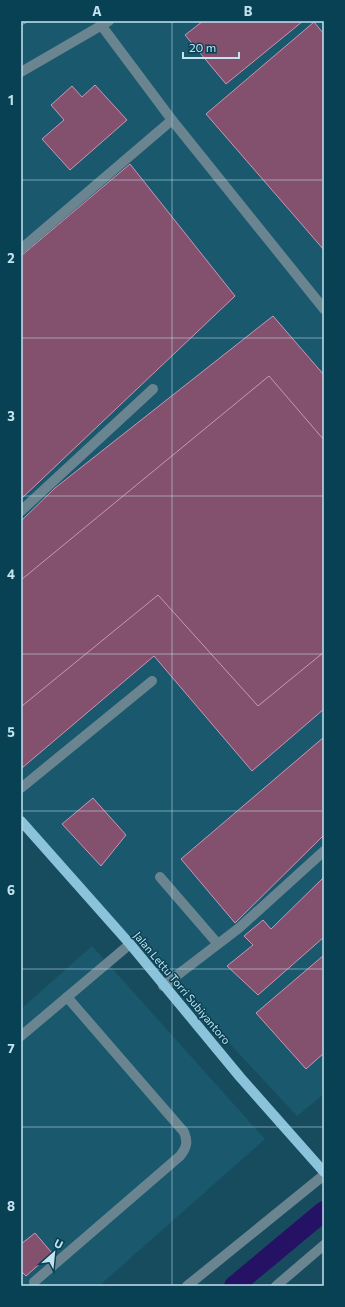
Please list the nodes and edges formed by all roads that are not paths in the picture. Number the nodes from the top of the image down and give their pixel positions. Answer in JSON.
{"nodes":[{"id":1,"x":105,"y":23,"type":"edge"},
{"id":2,"x":21,"y":72,"type":"edge"},
{"id":3,"x":172,"y":120,"type":"junction"},
{"id":4,"x":21,"y":249,"type":"edge"},
{"id":5,"x":324,"y":309,"type":"edge"},
{"id":6,"x":153,"y":390,"type":"dead end"},
{"id":7,"x":21,"y":511,"type":"edge"},
{"id":8,"x":152,"y":681,"type":"dead end"},
{"id":9,"x":21,"y":788,"type":"edge"},
{"id":10,"x":21,"y":821,"type":"edge"},
{"id":11,"x":324,"y":852,"type":"edge"},
{"id":12,"x":160,"y":877,"type":"dead end"},
{"id":13,"x":217,"y":943,"type":"junction"},
{"id":14,"x":130,"y":944,"type":"junction"},
{"id":15,"x":163,"y":986,"type":"junction"},
{"id":16,"x":67,"y":997,"type":"junction"},
{"id":17,"x":21,"y":1036,"type":"edge"},
{"id":18,"x":324,"y":1172,"type":"edge"},
{"id":19,"x":324,"y":1175,"type":"edge"},
{"id":20,"x":324,"y":1245,"type":"edge"},
{"id":21,"x":34,"y":1282,"type":"dead end"},
{"id":22,"x":187,"y":1286,"type":"edge"},
{"id":23,"x":276,"y":1286,"type":"edge"}],
"edges":[{"from":1,"to":2,"type":"street"},
{"from":1,"to":3,"type":"street"},
{"from":3,"to":4,"type":"street"},
{"from":3,"to":5,"type":"street"},
{"from":6,"to":7,"type":"street"},
{"from":8,"to":9,"type":"street"},
{"from":10,"to":14,"type":"main road","name":"Jalan Lettu Torri Subiyantoro"},
{"from":11,"to":13,"type":"street"},
{"from":12,"to":13,"type":"street"},
{"from":13,"to":15,"type":"street"},
{"from":14,"to":15,"type":"main road","name":"Jalan Lettu Torri Subiyantoro"},
{"from":14,"to":16,"type":"street"},
{"from":15,"to":18,"type":"main road","name":"Jalan Lettu Torri Subiyantoro"},
{"from":16,"to":17,"type":"street"},
{"from":16,"to":21,"type":"street"},
{"from":19,"to":22,"type":"street"},
{"from":20,"to":23,"type":"street"}]}
